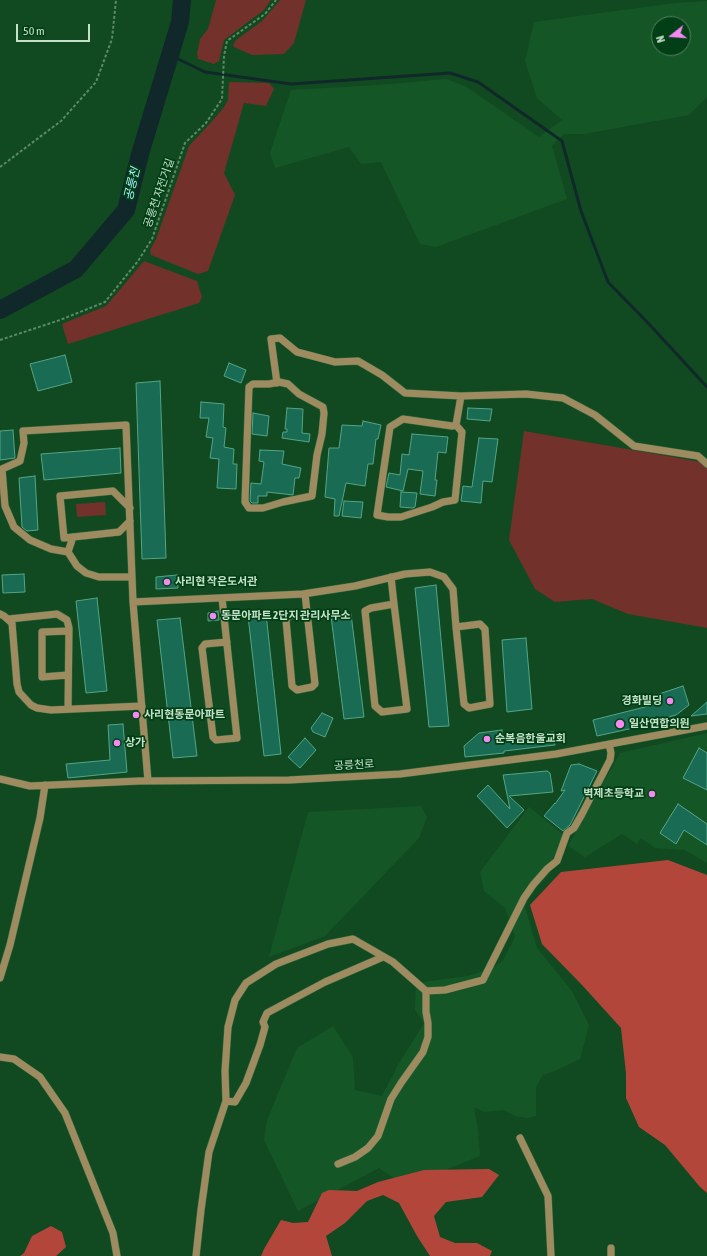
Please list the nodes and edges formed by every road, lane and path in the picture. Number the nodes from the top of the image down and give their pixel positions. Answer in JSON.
{"nodes":[{"id":1,"x":116,"y":0,"type":"edge"},
{"id":2,"x":276,"y":0,"type":"edge"},
{"id":3,"x":0,"y":167,"type":"edge"},
{"id":4,"x":0,"y":340,"type":"edge"},
{"id":5,"x":277,"y":383,"type":"junction"},
{"id":6,"x":461,"y":396,"type":"junction"},
{"id":7,"x":456,"y":425,"type":"junction"},
{"id":8,"x":707,"y":464,"type":"edge"},
{"id":9,"x":0,"y":466,"type":"edge"},
{"id":10,"x":9,"y":466,"type":"junction"},
{"id":11,"x":130,"y":508,"type":"junction"},
{"id":12,"x":130,"y":521,"type":"junction"},
{"id":13,"x":73,"y":537,"type":"junction"},
{"id":14,"x":68,"y":552,"type":"junction"},
{"id":15,"x":132,"y":577,"type":"junction"},
{"id":16,"x":391,"y":577,"type":"junction"},
{"id":17,"x":305,"y":594,"type":"junction"},
{"id":18,"x":222,"y":598,"type":"junction"},
{"id":19,"x":133,"y":602,"type":"junction"},
{"id":20,"x":394,"y":604,"type":"junction"},
{"id":21,"x":307,"y":613,"type":"junction"},
{"id":22,"x":0,"y":614,"type":"edge"},
{"id":23,"x":9,"y":619,"type":"junction"},
{"id":24,"x":456,"y":626,"type":"junction"},
{"id":25,"x":69,"y":631,"type":"junction"},
{"id":26,"x":227,"y":642,"type":"junction"},
{"id":27,"x":68,"y":675,"type":"junction"},
{"id":28,"x":142,"y":706,"type":"junction"},
{"id":29,"x":68,"y":709,"type":"junction"},
{"id":30,"x":707,"y":726,"type":"edge"},
{"id":31,"x":609,"y":744,"type":"junction"},
{"id":32,"x":0,"y":779,"type":"edge"},
{"id":33,"x":148,"y":781,"type":"junction"},
{"id":34,"x":45,"y":785,"type":"junction"},
{"id":35,"x":383,"y":957,"type":"junction"},
{"id":36,"x":0,"y":978,"type":"edge"},
{"id":37,"x":426,"y":991,"type":"junction"},
{"id":38,"x":0,"y":1057,"type":"edge"},
{"id":39,"x":226,"y":1102,"type":"junction"},
{"id":40,"x":520,"y":1138,"type":"dead end"},
{"id":41,"x":338,"y":1164,"type":"dead end"},
{"id":42,"x":611,"y":1248,"type":"dead end"},
{"id":43,"x":117,"y":1256,"type":"edge"},
{"id":44,"x":196,"y":1256,"type":"edge"},
{"id":45,"x":551,"y":1256,"type":"edge"},
{"id":46,"x":611,"y":1256,"type":"edge"}],
"edges":[{"from":1,"to":3,"type":"path"},
{"from":2,"to":4,"type":"path","name":"공릉천 자전거길"},
{"from":5,"to":5,"type":"street"},
{"from":5,"to":6,"type":"street"},
{"from":6,"to":7,"type":"street"},
{"from":6,"to":8,"type":"street"},
{"from":7,"to":7,"type":"street"},
{"from":9,"to":10,"type":"street"},
{"from":10,"to":11,"type":"street"},
{"from":10,"to":14,"type":"street"},
{"from":11,"to":12,"type":"street"},
{"from":11,"to":13,"type":"street"},
{"from":12,"to":13,"type":"street"},
{"from":12,"to":15,"type":"street"},
{"from":13,"to":14,"type":"street"},
{"from":14,"to":15,"type":"street"},
{"from":15,"to":19,"type":"street"},
{"from":16,"to":17,"type":"street"},
{"from":16,"to":20,"type":"street"},
{"from":16,"to":24,"type":"street"},
{"from":17,"to":18,"type":"street"},
{"from":17,"to":21,"type":"street"},
{"from":18,"to":19,"type":"street"},
{"from":18,"to":26,"type":"street"},
{"from":19,"to":28,"type":"street"},
{"from":20,"to":20,"type":"street"},
{"from":21,"to":21,"type":"street"},
{"from":22,"to":23,"type":"street"},
{"from":23,"to":25,"type":"street"},
{"from":23,"to":29,"type":"street"},
{"from":24,"to":24,"type":"street"},
{"from":25,"to":27,"type":"street"},
{"from":25,"to":27,"type":"street"},
{"from":26,"to":26,"type":"street"},
{"from":27,"to":29,"type":"street"},
{"from":28,"to":29,"type":"street"},
{"from":28,"to":33,"type":"street"},
{"from":30,"to":31,"type":"street","name":"공릉천로"},
{"from":31,"to":33,"type":"street","name":"공릉천로"},
{"from":31,"to":37,"type":"street"},
{"from":32,"to":34,"type":"street","name":"공릉천로"},
{"from":33,"to":34,"type":"street","name":"공릉천로"},
{"from":34,"to":36,"type":"street"},
{"from":35,"to":37,"type":"street"},
{"from":35,"to":39,"type":"street"},
{"from":35,"to":39,"type":"street"},
{"from":37,"to":41,"type":"street"},
{"from":38,"to":43,"type":"street"},
{"from":39,"to":44,"type":"street"},
{"from":40,"to":45,"type":"street"},
{"from":42,"to":46,"type":"street"}]}
